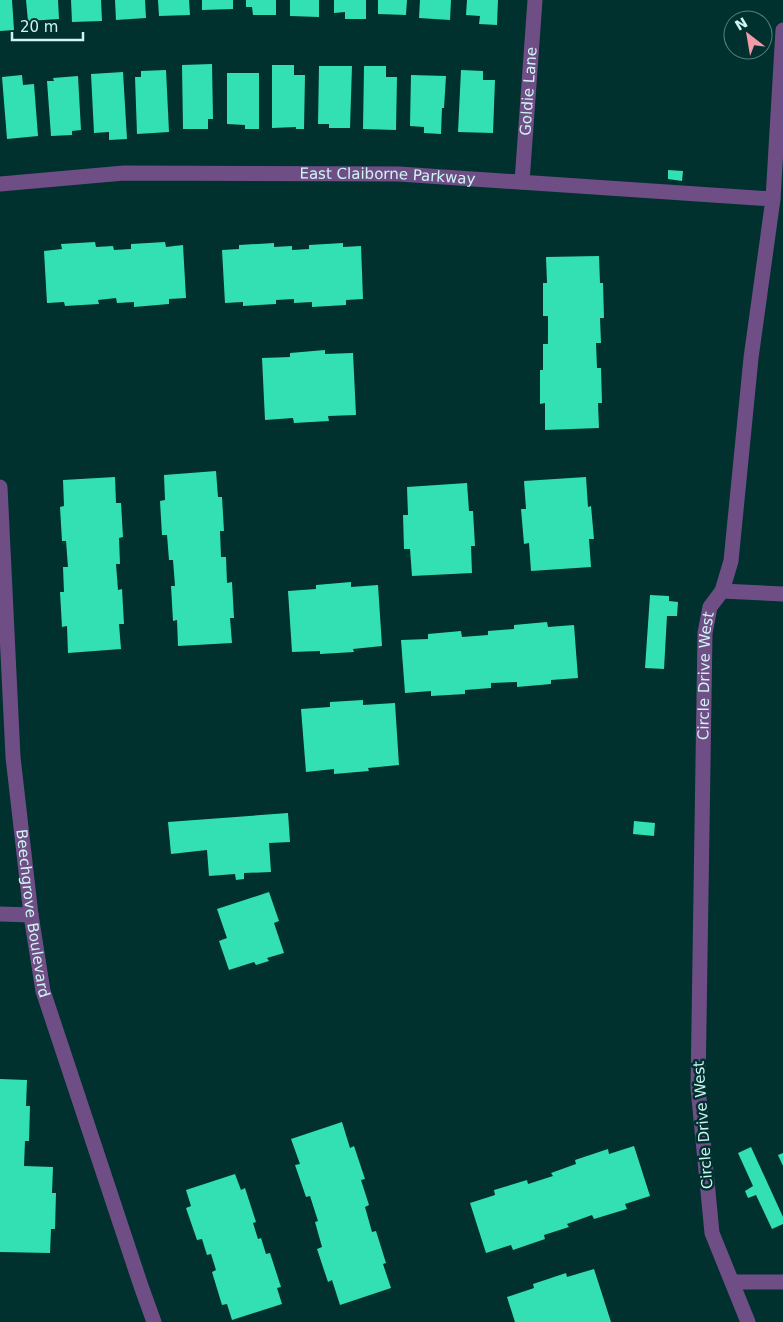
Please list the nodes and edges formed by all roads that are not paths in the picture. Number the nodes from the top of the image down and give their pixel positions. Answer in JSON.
{"nodes":[{"id":1,"x":535,"y":0,"type":"edge"},
{"id":2,"x":783,"y":30,"type":"edge"},
{"id":3,"x":522,"y":182,"type":"junction"},
{"id":4,"x":0,"y":184,"type":"edge"},
{"id":5,"x":773,"y":199,"type":"junction"},
{"id":6,"x":0,"y":487,"type":"edge"},
{"id":7,"x":722,"y":591,"type":"junction"},
{"id":8,"x":783,"y":594,"type":"edge"},
{"id":9,"x":6,"y":757,"type":"edge"},
{"id":10,"x":0,"y":914,"type":"edge"},
{"id":11,"x":31,"y":915,"type":"junction"},
{"id":12,"x":732,"y":1282,"type":"junction"},
{"id":13,"x":783,"y":1282,"type":"edge"},
{"id":14,"x":154,"y":1322,"type":"edge"},
{"id":15,"x":748,"y":1322,"type":"edge"}],
"edges":[{"from":1,"to":3,"type":"street","name":"Goldie Lane"},
{"from":2,"to":5,"type":"street","name":"Circle Drive West"},
{"from":3,"to":4,"type":"street","name":"East Claiborne Parkway"},
{"from":3,"to":5,"type":"street","name":"East Claiborne Parkway"},
{"from":5,"to":7,"type":"street","name":"Circle Drive West"},
{"from":6,"to":9,"type":"street","name":"Beechgrove Boulevard"},
{"from":7,"to":8,"type":"street"},
{"from":7,"to":12,"type":"street","name":"Circle Drive West"},
{"from":9,"to":11,"type":"street","name":"Beechgrove Boulevard"},
{"from":10,"to":11,"type":"street"},
{"from":11,"to":14,"type":"street","name":"Beechgrove Boulevard"},
{"from":12,"to":13,"type":"street"},
{"from":12,"to":15,"type":"street","name":"Circle Drive West"}]}
